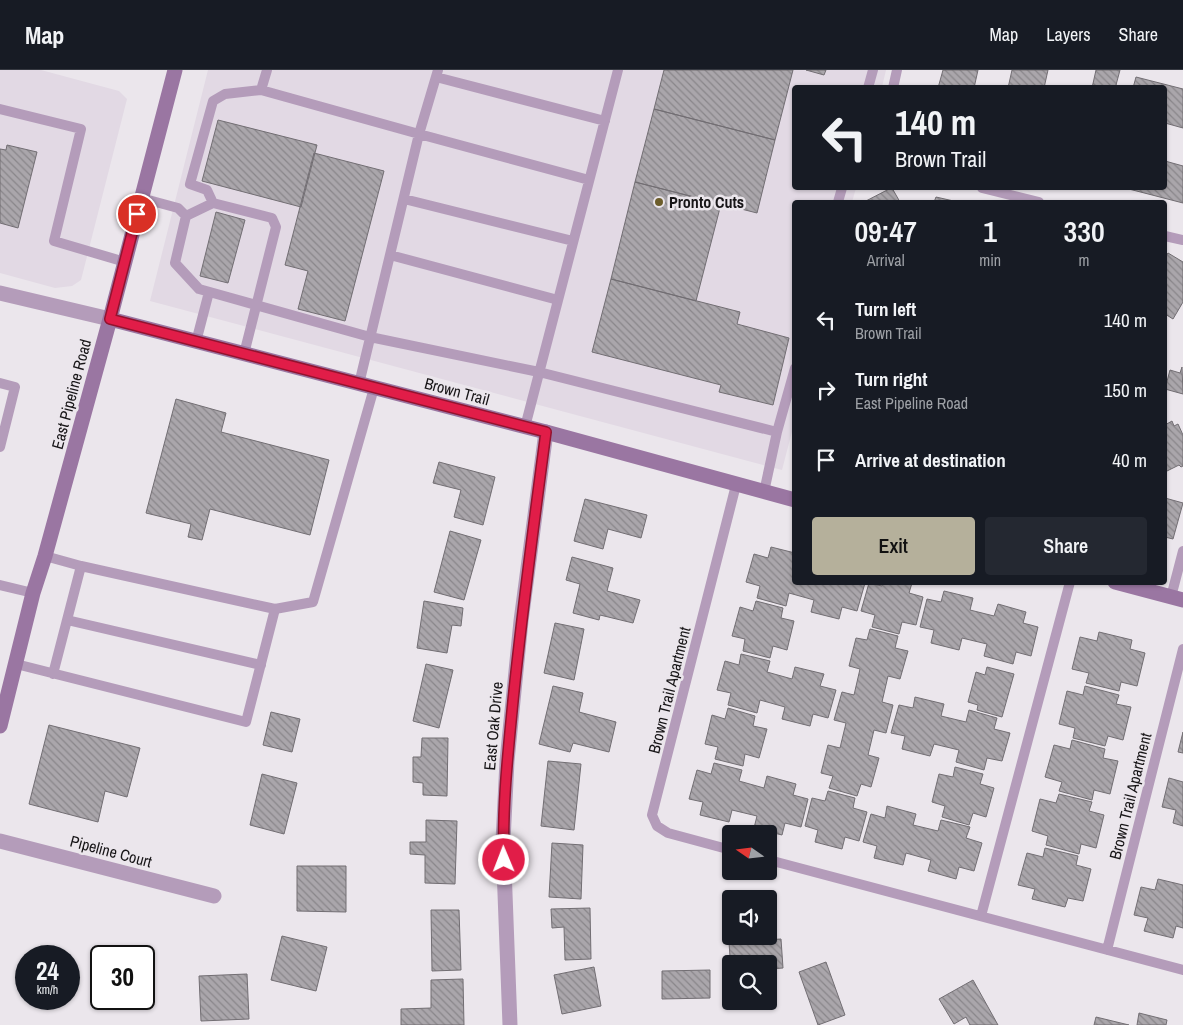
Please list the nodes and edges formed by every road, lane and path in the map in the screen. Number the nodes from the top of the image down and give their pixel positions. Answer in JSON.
{"nodes":[{"id":1,"x":175,"y":70,"type":"edge"},
{"id":2,"x":267,"y":70,"type":"edge"},
{"id":3,"x":618,"y":70,"type":"edge"},
{"id":4,"x":873,"y":70,"type":"edge"},
{"id":5,"x":897,"y":70,"type":"edge"},
{"id":6,"x":437,"y":74,"type":"edge"},
{"id":7,"x":869,"y":85,"type":"edge"},
{"id":8,"x":894,"y":85,"type":"edge"},
{"id":9,"x":261,"y":90,"type":"junction"},
{"id":10,"x":0,"y":109,"type":"edge"},
{"id":11,"x":604,"y":121,"type":"junction"},
{"id":12,"x":419,"y":134,"type":"junction"},
{"id":13,"x":589,"y":180,"type":"junction"},
{"id":14,"x":990,"y":190,"type":"edge"},
{"id":15,"x":141,"y":198,"type":"junction"},
{"id":16,"x":404,"y":199,"type":"junction"},
{"id":17,"x":1031,"y":200,"type":"edge"},
{"id":18,"x":213,"y":203,"type":"junction"},
{"id":19,"x":186,"y":216,"type":"junction"},
{"id":20,"x":1167,"y":236,"type":"edge"},
{"id":21,"x":1183,"y":240,"type":"edge"},
{"id":22,"x":573,"y":241,"type":"junction"},
{"id":23,"x":390,"y":255,"type":"junction"},
{"id":24,"x":125,"y":262,"type":"junction"},
{"id":25,"x":209,"y":292,"type":"junction"},
{"id":26,"x":0,"y":293,"type":"edge"},
{"id":27,"x":558,"y":300,"type":"junction"},
{"id":28,"x":257,"y":305,"type":"junction"},
{"id":29,"x":110,"y":319,"type":"junction"},
{"id":30,"x":370,"y":337,"type":"junction"},
{"id":31,"x":196,"y":342,"type":"junction"},
{"id":32,"x":244,"y":354,"type":"junction"},
{"id":33,"x":539,"y":372,"type":"junction"},
{"id":34,"x":792,"y":379,"type":"edge"},
{"id":35,"x":0,"y":383,"type":"edge"},
{"id":36,"x":359,"y":384,"type":"junction"},
{"id":37,"x":374,"y":388,"type":"junction"},
{"id":38,"x":525,"y":427,"type":"junction"},
{"id":39,"x":546,"y":432,"type":"junction"},
{"id":40,"x":777,"y":432,"type":"junction"},
{"id":41,"x":0,"y":447,"type":"edge"},
{"id":42,"x":736,"y":485,"type":"junction"},
{"id":43,"x":764,"y":492,"type":"junction"},
{"id":44,"x":792,"y":499,"type":"edge"},
{"id":45,"x":1183,"y":551,"type":"edge"},
{"id":46,"x":46,"y":556,"type":"junction"},
{"id":47,"x":81,"y":566,"type":"junction"},
{"id":48,"x":0,"y":585,"type":"edge"},
{"id":49,"x":1069,"y":585,"type":"edge"},
{"id":50,"x":1126,"y":585,"type":"edge"},
{"id":51,"x":33,"y":593,"type":"junction"},
{"id":52,"x":1177,"y":599,"type":"edge"},
{"id":53,"x":275,"y":608,"type":"junction"},
{"id":54,"x":67,"y":620,"type":"junction"},
{"id":55,"x":1183,"y":649,"type":"edge"},
{"id":56,"x":16,"y":664,"type":"junction"},
{"id":57,"x":260,"y":665,"type":"junction"},
{"id":58,"x":54,"y":674,"type":"junction"},
{"id":59,"x":0,"y":726,"type":"edge"},
{"id":60,"x":0,"y":841,"type":"edge"},
{"id":61,"x":722,"y":848,"type":"edge"},
{"id":62,"x":778,"y":862,"type":"edge"},
{"id":63,"x":214,"y":896,"type":"dead end"},
{"id":64,"x":981,"y":916,"type":"junction"},
{"id":65,"x":1107,"y":950,"type":"junction"},
{"id":66,"x":1183,"y":970,"type":"edge"},
{"id":67,"x":510,"y":1025,"type":"edge"}],
"edges":[{"from":1,"to":15,"type":"main road","name":"East Pipeline Road"},
{"from":2,"to":9,"type":"lane"},
{"from":3,"to":11,"type":"lane"},
{"from":4,"to":7,"type":"lane"},
{"from":5,"to":8,"type":"lane"},
{"from":6,"to":11,"type":"lane"},
{"from":6,"to":12,"type":"lane"},
{"from":9,"to":12,"type":"lane"},
{"from":9,"to":18,"type":"lane"},
{"from":10,"to":24,"type":"lane"},
{"from":11,"to":13,"type":"lane"},
{"from":12,"to":13,"type":"lane"},
{"from":12,"to":16,"type":"lane"},
{"from":13,"to":22,"type":"lane"},
{"from":14,"to":17,"type":"lane"},
{"from":15,"to":19,"type":"lane"},
{"from":15,"to":24,"type":"main road","name":"East Pipeline Road"},
{"from":16,"to":22,"type":"lane"},
{"from":16,"to":23,"type":"lane"},
{"from":18,"to":19,"type":"lane"},
{"from":18,"to":28,"type":"lane"},
{"from":19,"to":25,"type":"lane"},
{"from":20,"to":21,"type":"lane"},
{"from":22,"to":27,"type":"lane"},
{"from":23,"to":27,"type":"lane"},
{"from":23,"to":30,"type":"lane"},
{"from":24,"to":29,"type":"main road","name":"East Pipeline Road"},
{"from":25,"to":28,"type":"lane"},
{"from":25,"to":31,"type":"lane"},
{"from":26,"to":29,"type":"street"},
{"from":27,"to":33,"type":"lane"},
{"from":28,"to":30,"type":"lane"},
{"from":28,"to":32,"type":"lane"},
{"from":29,"to":31,"type":"main road","name":"Brown Trail"},
{"from":29,"to":46,"type":"main road","name":"East Pipeline Road"},
{"from":30,"to":33,"type":"lane"},
{"from":30,"to":36,"type":"lane"},
{"from":31,"to":32,"type":"main road","name":"Brown Trail"},
{"from":32,"to":36,"type":"main road","name":"Brown Trail"},
{"from":33,"to":38,"type":"lane"},
{"from":33,"to":40,"type":"lane"},
{"from":34,"to":40,"type":"lane"},
{"from":35,"to":41,"type":"lane"},
{"from":36,"to":37,"type":"main road","name":"Brown Trail"},
{"from":37,"to":38,"type":"main road","name":"Brown Trail"},
{"from":37,"to":53,"type":"lane"},
{"from":38,"to":39,"type":"main road","name":"Brown Trail"},
{"from":39,"to":42,"type":"main road","name":"Brown Trail"},
{"from":39,"to":67,"type":"street","name":"East Oak Drive"},
{"from":40,"to":43,"type":"lane"},
{"from":42,"to":43,"type":"main road","name":"Brown Trail"},
{"from":42,"to":61,"type":"lane","name":"Brown Trail Apartment"},
{"from":43,"to":44,"type":"main road","name":"Brown Trail"},
{"from":45,"to":52,"type":"lane"},
{"from":46,"to":47,"type":"lane"},
{"from":46,"to":51,"type":"main road","name":"East Pipeline Road"},
{"from":47,"to":53,"type":"lane"},
{"from":47,"to":54,"type":"lane"},
{"from":48,"to":51,"type":"lane"},
{"from":49,"to":64,"type":"lane"},
{"from":50,"to":52,"type":"main road"},
{"from":51,"to":56,"type":"main road","name":"East Pipeline Road"},
{"from":53,"to":57,"type":"lane"},
{"from":54,"to":57,"type":"lane"},
{"from":54,"to":58,"type":"lane"},
{"from":55,"to":65,"type":"lane","name":"Brown Trail Apartment"},
{"from":56,"to":58,"type":"lane"},
{"from":56,"to":59,"type":"main road","name":"East Pipeline Road"},
{"from":57,"to":58,"type":"lane"},
{"from":60,"to":63,"type":"street","name":"Pipeline Court"},
{"from":62,"to":64,"type":"lane"},
{"from":64,"to":65,"type":"lane"},
{"from":65,"to":66,"type":"lane"}]}
